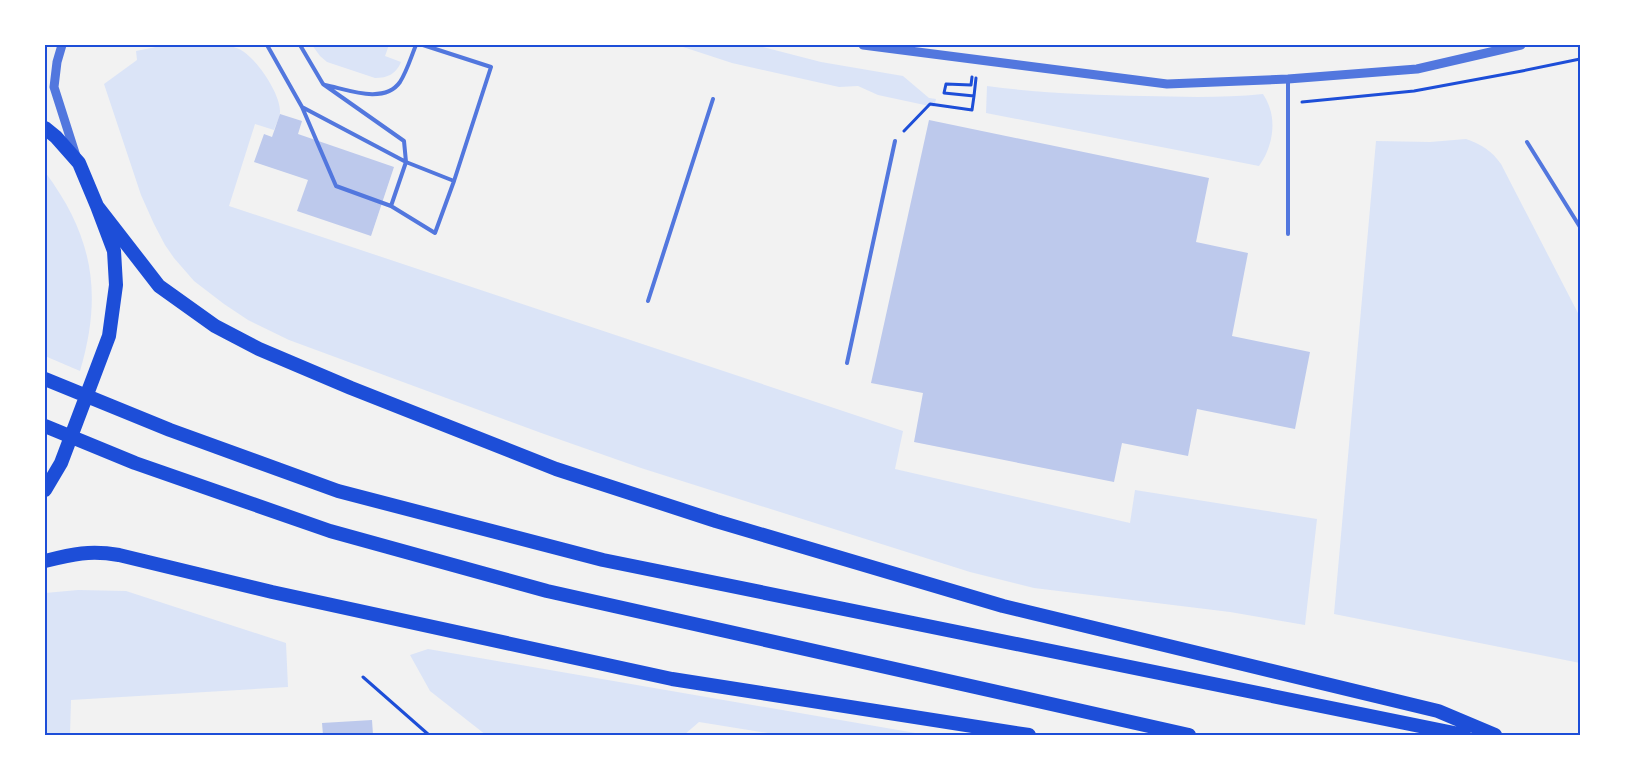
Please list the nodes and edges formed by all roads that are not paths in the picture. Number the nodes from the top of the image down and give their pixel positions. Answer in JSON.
{"nodes":[{"id":1,"x":62,"y":45,"type":"edge"},
{"id":2,"x":267,"y":45,"type":"edge"},
{"id":3,"x":300,"y":45,"type":"edge"},
{"id":4,"x":416,"y":45,"type":"edge"},
{"id":5,"x":423,"y":45,"type":"edge"},
{"id":6,"x":863,"y":45,"type":"edge"},
{"id":7,"x":1521,"y":45,"type":"edge"},
{"id":8,"x":1288,"y":79,"type":"junction"},
{"id":9,"x":323,"y":84,"type":"junction"},
{"id":10,"x":713,"y":99,"type":"dead end"},
{"id":11,"x":302,"y":107,"type":"junction"},
{"id":12,"x":45,"y":128,"type":"edge"},
{"id":13,"x":894,"y":142,"type":"road end"},
{"id":14,"x":1527,"y":142,"type":"dead end"},
{"id":15,"x":406,"y":162,"type":"junction"},
{"id":16,"x":79,"y":164,"type":"junction"},
{"id":17,"x":454,"y":181,"type":"junction"},
{"id":18,"x":98,"y":206,"type":"junction"},
{"id":19,"x":391,"y":206,"type":"junction"},
{"id":20,"x":1580,"y":227,"type":"edge"},
{"id":21,"x":1288,"y":234,"type":"dead end"},
{"id":22,"x":648,"y":301,"type":"dead end"},
{"id":23,"x":847,"y":363,"type":"dead end"},
{"id":24,"x":45,"y":379,"type":"edge"},
{"id":25,"x":45,"y":426,"type":"edge"},
{"id":26,"x":45,"y":490,"type":"edge"},
{"id":27,"x":45,"y":561,"type":"edge"},
{"id":28,"x":1029,"y":735,"type":"edge"},
{"id":29,"x":1189,"y":735,"type":"edge"},
{"id":30,"x":1464,"y":735,"type":"edge"},
{"id":31,"x":1495,"y":735,"type":"edge"}],
"edges":[{"from":1,"to":16,"type":"street"},
{"from":2,"to":11,"type":"lane"},
{"from":3,"to":9,"type":"lane"},
{"from":4,"to":9,"type":"lane"},
{"from":5,"to":17,"type":"lane"},
{"from":6,"to":8,"type":"street"},
{"from":7,"to":8,"type":"street"},
{"from":8,"to":21,"type":"lane"},
{"from":9,"to":15,"type":"lane"},
{"from":10,"to":22,"type":"lane"},
{"from":11,"to":15,"type":"lane"},
{"from":11,"to":19,"type":"lane"},
{"from":12,"to":16,"type":"highway"},
{"from":13,"to":23,"type":"lane"},
{"from":14,"to":20,"type":"lane"},
{"from":15,"to":17,"type":"lane"},
{"from":15,"to":19,"type":"lane"},
{"from":16,"to":18,"type":"highway"},
{"from":17,"to":19,"type":"lane"},
{"from":18,"to":26,"type":"highway"},
{"from":18,"to":31,"type":"highway"},
{"from":24,"to":30,"type":"highway"},
{"from":25,"to":29,"type":"highway"},
{"from":27,"to":28,"type":"highway"}]}
